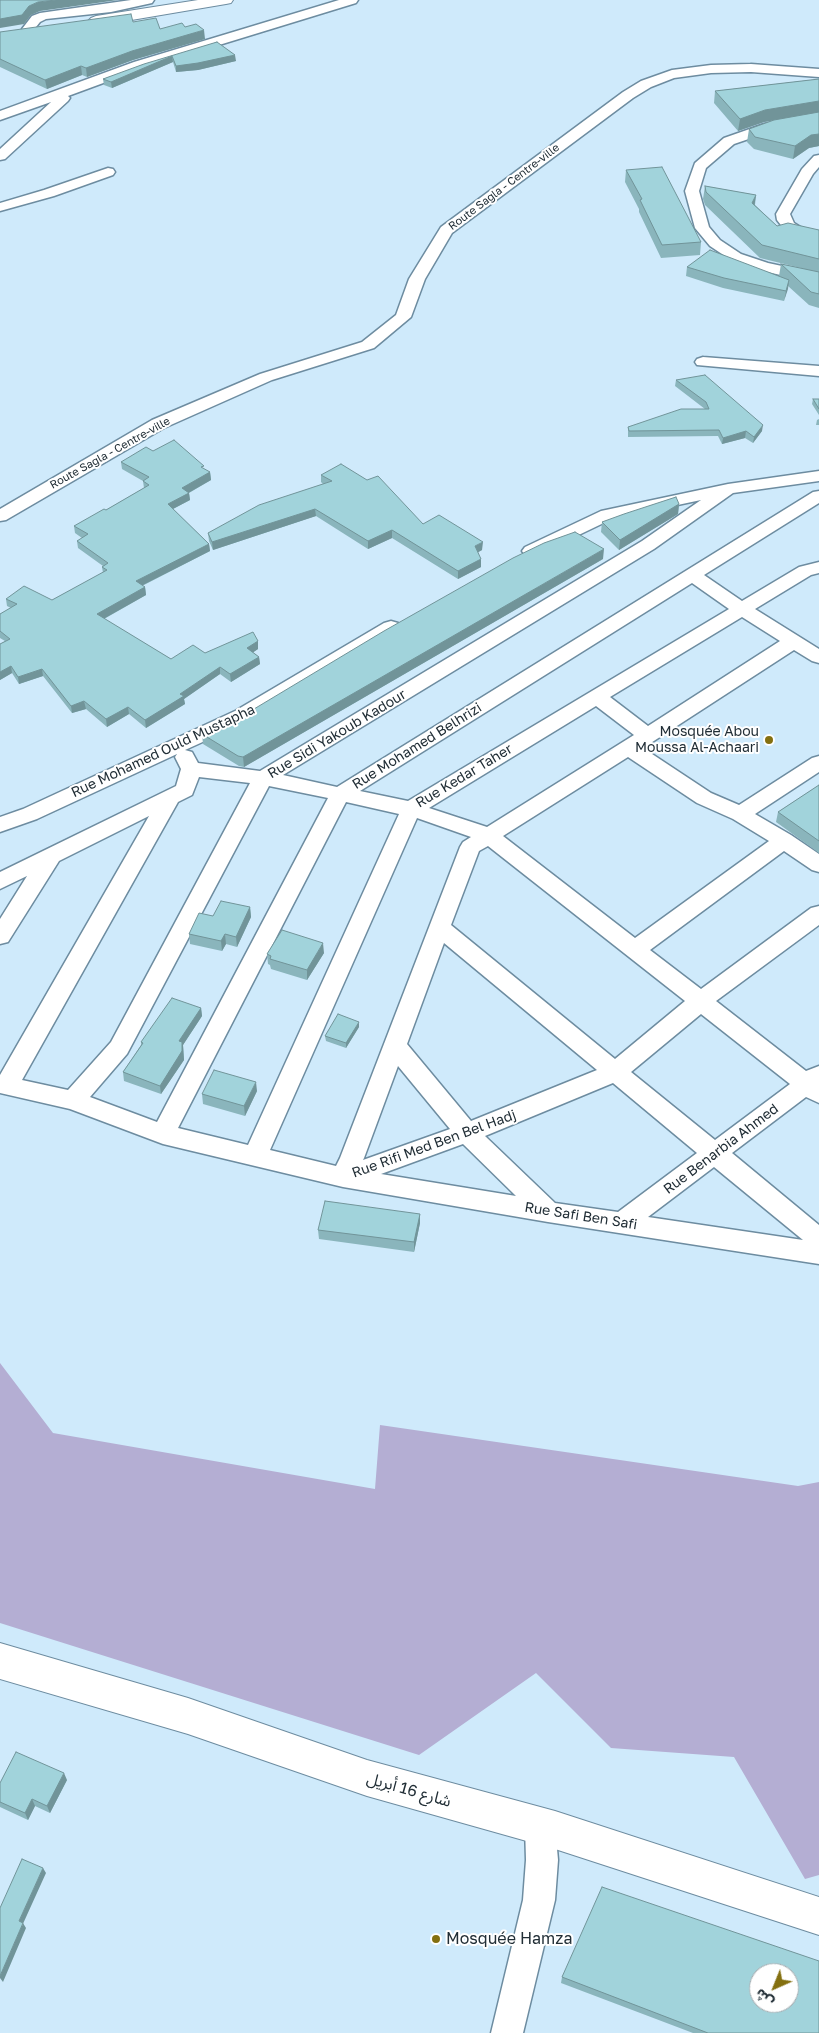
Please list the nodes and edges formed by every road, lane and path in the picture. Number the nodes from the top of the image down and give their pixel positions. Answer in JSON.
{"nodes":[{"id":1,"x":148,"y":0,"type":"edge"},
{"id":2,"x":226,"y":0,"type":"edge"},
{"id":3,"x":352,"y":0,"type":"edge"},
{"id":4,"x":130,"y":2,"type":"edge"},
{"id":5,"x":28,"y":29,"type":"junction"},
{"id":6,"x":9,"y":32,"type":"edge"},
{"id":7,"x":819,"y":73,"type":"edge"},
{"id":8,"x":71,"y":91,"type":"junction"},
{"id":9,"x":0,"y":116,"type":"edge"},
{"id":10,"x":819,"y":118,"type":"edge"},
{"id":11,"x":0,"y":156,"type":"edge"},
{"id":12,"x":819,"y":159,"type":"edge"},
{"id":13,"x":108,"y":172,"type":"dead end"},
{"id":14,"x":801,"y":183,"type":"junction"},
{"id":15,"x":819,"y":186,"type":"edge"},
{"id":16,"x":0,"y":207,"type":"edge"},
{"id":17,"x":819,"y":238,"type":"edge"},
{"id":18,"x":819,"y":279,"type":"edge"},
{"id":19,"x":703,"y":362,"type":"dead end"},
{"id":20,"x":819,"y":371,"type":"edge"},
{"id":21,"x":819,"y":476,"type":"edge"},
{"id":22,"x":728,"y":488,"type":"junction"},
{"id":23,"x":819,"y":496,"type":"edge"},
{"id":24,"x":0,"y":516,"type":"edge"},
{"id":25,"x":514,"y":558,"type":"edge"},
{"id":26,"x":819,"y":567,"type":"edge"},
{"id":27,"x":692,"y":575,"type":"junction"},
{"id":28,"x":742,"y":609,"type":"junction"},
{"id":29,"x":403,"y":620,"type":"edge"},
{"id":30,"x":794,"y":641,"type":"junction"},
{"id":31,"x":819,"y":657,"type":"edge"},
{"id":32,"x":596,"y":696,"type":"junction"},
{"id":33,"x":648,"y":736,"type":"junction"},
{"id":34,"x":179,"y":745,"type":"junction"},
{"id":35,"x":629,"y":748,"type":"junction"},
{"id":36,"x":819,"y":763,"type":"edge"},
{"id":37,"x":192,"y":770,"type":"junction"},
{"id":38,"x":263,"y":778,"type":"junction"},
{"id":39,"x":340,"y":794,"type":"junction"},
{"id":40,"x":170,"y":798,"type":"junction"},
{"id":41,"x":411,"y":809,"type":"junction"},
{"id":42,"x":740,"y":814,"type":"junction"},
{"id":43,"x":0,"y":825,"type":"edge"},
{"id":44,"x":488,"y":835,"type":"junction"},
{"id":45,"x":784,"y":840,"type":"junction"},
{"id":46,"x":52,"y":856,"type":"junction"},
{"id":47,"x":819,"y":866,"type":"edge"},
{"id":48,"x":0,"y":881,"type":"edge"},
{"id":49,"x":819,"y":914,"type":"edge"},
{"id":50,"x":439,"y":927,"type":"junction"},
{"id":51,"x":0,"y":936,"type":"edge"},
{"id":52,"x":635,"y":950,"type":"junction"},
{"id":53,"x":701,"y":1001,"type":"junction"},
{"id":54,"x":395,"y":1046,"type":"junction"},
{"id":55,"x":615,"y":1072,"type":"junction"},
{"id":56,"x":815,"y":1084,"type":"edge"},
{"id":57,"x":3,"y":1085,"type":"edge"},
{"id":58,"x":72,"y":1100,"type":"junction"},
{"id":59,"x":466,"y":1133,"type":"junction"},
{"id":60,"x":163,"y":1134,"type":"junction"},
{"id":61,"x":714,"y":1154,"type":"junction"},
{"id":62,"x":255,"y":1156,"type":"junction"},
{"id":63,"x":343,"y":1177,"type":"junction"},
{"id":64,"x":548,"y":1212,"type":"junction"},
{"id":65,"x":622,"y":1223,"type":"junction"},
{"id":66,"x":819,"y":1239,"type":"edge"},
{"id":67,"x":819,"y":1253,"type":"edge"},
{"id":68,"x":0,"y":1661,"type":"edge"},
{"id":69,"x":540,"y":1826,"type":"junction"},
{"id":70,"x":819,"y":1916,"type":"edge"},
{"id":71,"x":507,"y":2033,"type":"edge"}],
"edges":[{"from":1,"to":4,"type":"street"},
{"from":2,"to":5,"type":"main road"},
{"from":3,"to":8,"type":"street"},
{"from":4,"to":5,"type":"street"},
{"from":5,"to":6,"type":"main road"},
{"from":7,"to":24,"type":"street","name":"Route Sagla - Centre-ville"},
{"from":8,"to":9,"type":"street"},
{"from":8,"to":11,"type":"street"},
{"from":10,"to":18,"type":"street"},
{"from":12,"to":14,"type":"street"},
{"from":13,"to":16,"type":"street"},
{"from":14,"to":15,"type":"street"},
{"from":14,"to":17,"type":"street"},
{"from":19,"to":20,"type":"street"},
{"from":21,"to":22,"type":"street"},
{"from":22,"to":25,"type":"street"},
{"from":22,"to":38,"type":"street","name":"Rue Sidi Yakoub Kadour"},
{"from":23,"to":27,"type":"street","name":"Rue Mohamed Belhrizi"},
{"from":26,"to":28,"type":"street","name":"Rue Kedar Taher"},
{"from":27,"to":28,"type":"street"},
{"from":27,"to":39,"type":"street","name":"Rue Mohamed Belhrizi"},
{"from":28,"to":30,"type":"street"},
{"from":28,"to":32,"type":"street","name":"Rue Kedar Taher"},
{"from":29,"to":34,"type":"street","name":"Rue Mohamed Ould Mustapha"},
{"from":30,"to":31,"type":"street"},
{"from":30,"to":33,"type":"street"},
{"from":32,"to":33,"type":"street"},
{"from":32,"to":41,"type":"street","name":"Rue Kedar Taher"},
{"from":33,"to":35,"type":"street"},
{"from":34,"to":37,"type":"street"},
{"from":34,"to":43,"type":"street","name":"Rue Mohamed Ould Mustapha"},
{"from":35,"to":42,"type":"street"},
{"from":35,"to":44,"type":"street"},
{"from":36,"to":42,"type":"street"},
{"from":37,"to":38,"type":"street"},
{"from":37,"to":40,"type":"street"},
{"from":38,"to":39,"type":"street"},
{"from":38,"to":58,"type":"street","name":"Rue Sidi Yakoub Kadour"},
{"from":39,"to":41,"type":"street"},
{"from":39,"to":60,"type":"street","name":"Rue Mohamed Belhrizi"},
{"from":40,"to":46,"type":"street"},
{"from":40,"to":57,"type":"street"},
{"from":41,"to":44,"type":"street"},
{"from":41,"to":62,"type":"street","name":"Rue Kedar Taher"},
{"from":42,"to":45,"type":"street"},
{"from":44,"to":50,"type":"street"},
{"from":44,"to":52,"type":"street"},
{"from":45,"to":47,"type":"street"},
{"from":45,"to":52,"type":"street"},
{"from":46,"to":48,"type":"street"},
{"from":46,"to":51,"type":"street"},
{"from":49,"to":53,"type":"street","name":"Rue Rifi Med Ben Bel Hadj"},
{"from":50,"to":54,"type":"street"},
{"from":50,"to":55,"type":"street"},
{"from":52,"to":53,"type":"street"},
{"from":53,"to":55,"type":"street","name":"Rue Rifi Med Ben Bel Hadj"},
{"from":53,"to":56,"type":"street"},
{"from":54,"to":59,"type":"street"},
{"from":54,"to":63,"type":"street"},
{"from":55,"to":59,"type":"street","name":"Rue Rifi Med Ben Bel Hadj"},
{"from":55,"to":61,"type":"street"},
{"from":56,"to":61,"type":"street","name":"Rue Benarbia Ahmed"},
{"from":57,"to":58,"type":"street","name":"Rue Rifi Med Ben Bel Hadj"},
{"from":58,"to":60,"type":"street","name":"Rue Rifi Med Ben Bel Hadj"},
{"from":59,"to":63,"type":"street","name":"Rue Rifi Med Ben Bel Hadj"},
{"from":59,"to":64,"type":"street"},
{"from":60,"to":62,"type":"street","name":"Rue Rifi Med Ben Bel Hadj"},
{"from":61,"to":65,"type":"street","name":"Rue Benarbia Ahmed"},
{"from":61,"to":66,"type":"street"},
{"from":62,"to":63,"type":"street","name":"Rue Rifi Med Ben Bel Hadj"},
{"from":63,"to":64,"type":"street","name":"Rue Safi Ben Safi"},
{"from":64,"to":65,"type":"street","name":"Rue Safi Ben Safi"},
{"from":65,"to":67,"type":"street","name":"Rue Safi Ben Safi"},
{"from":68,"to":69,"type":"main road","name":"شارع 16 أبريل"},
{"from":69,"to":70,"type":"main road","name":"شارع 16 أبريل"},
{"from":69,"to":71,"type":"street"}]}
